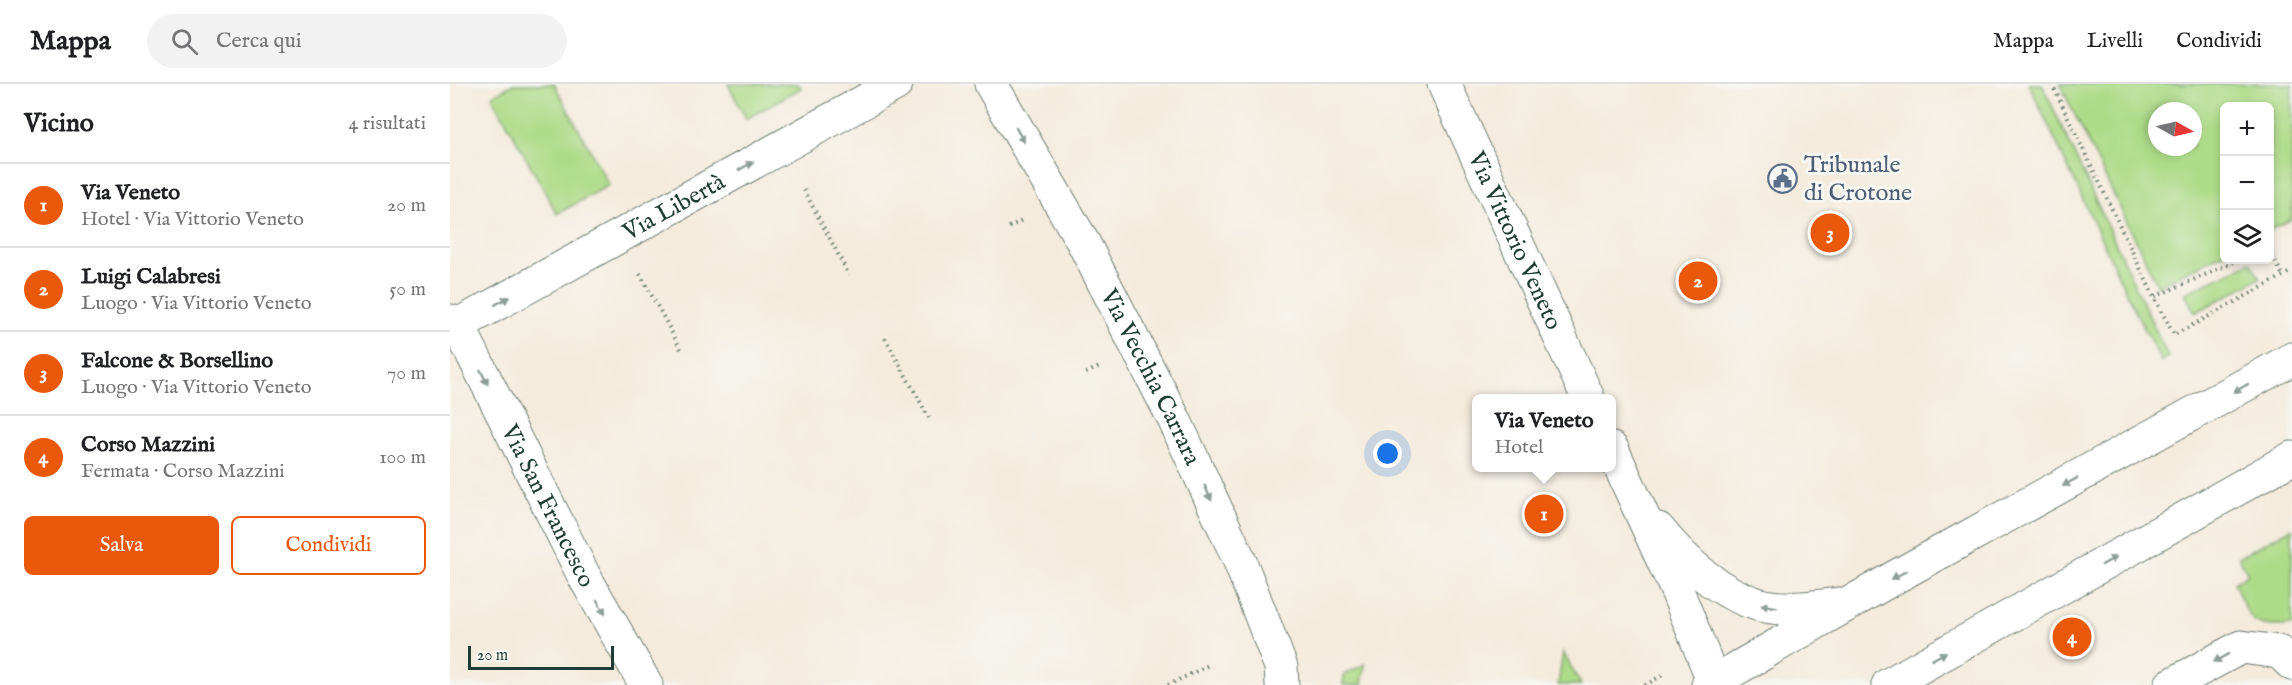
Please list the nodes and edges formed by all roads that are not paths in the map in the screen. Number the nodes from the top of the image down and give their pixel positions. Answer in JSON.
{"nodes":[{"id":1,"x":896,"y":84,"type":"edge"},
{"id":2,"x":991,"y":84,"type":"edge"},
{"id":3,"x":1444,"y":84,"type":"edge"},
{"id":4,"x":454,"y":323,"type":"edge"},
{"id":5,"x":2292,"y":359,"type":"edge"},
{"id":6,"x":1586,"y":394,"type":"edge"},
{"id":7,"x":2292,"y":458,"type":"edge"},
{"id":8,"x":1616,"y":460,"type":"edge"},
{"id":9,"x":1634,"y":499,"type":"junction"},
{"id":10,"x":1848,"y":603,"type":"junction"},
{"id":11,"x":2292,"y":664,"type":"edge"},
{"id":12,"x":1712,"y":684,"type":"edge"},
{"id":13,"x":646,"y":685,"type":"edge"},
{"id":14,"x":1282,"y":685,"type":"edge"},
{"id":15,"x":1888,"y":685,"type":"edge"},
{"id":16,"x":2171,"y":685,"type":"edge"}],
"edges":[{"from":4,"to":1,"type":"street","name":"Via Libertà","one_way":true},
{"from":2,"to":14,"type":"street","name":"Via Vecchia Carrara","one_way":true},
{"from":3,"to":6,"type":"street","name":"Via Vittorio Veneto"},
{"from":4,"to":13,"type":"street","name":"Via San Francesco","one_way":true},
{"from":5,"to":10,"type":"street","one_way":true},
{"from":15,"to":7,"type":"street","one_way":true},
{"from":8,"to":9,"type":"street"},
{"from":10,"to":9,"type":"street","one_way":true},
{"from":9,"to":12,"type":"street"},
{"from":10,"to":12,"type":"street"},
{"from":11,"to":16,"type":"street","one_way":true}]}
